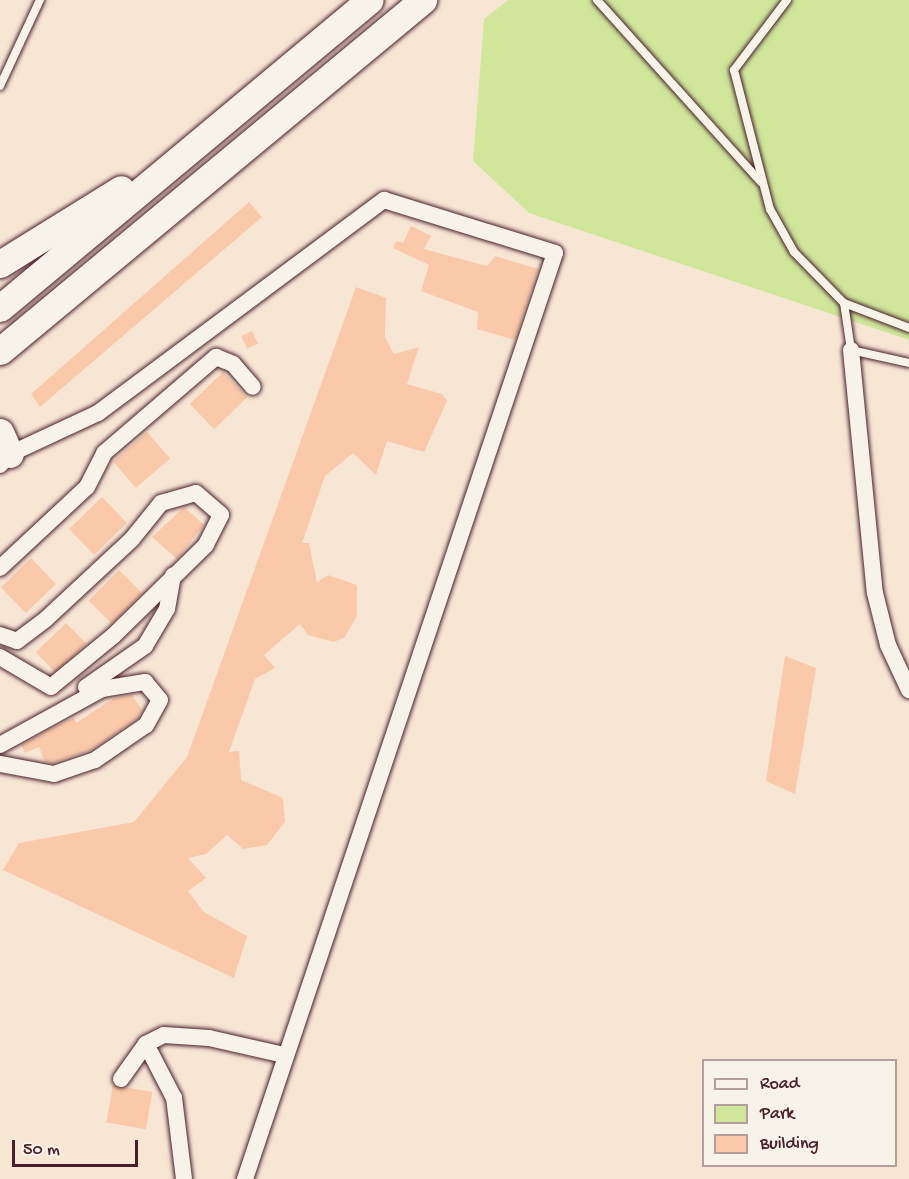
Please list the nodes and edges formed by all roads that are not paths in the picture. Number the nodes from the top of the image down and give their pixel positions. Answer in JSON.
{"nodes":[{"id":1,"x":40,"y":0,"type":"edge"},
{"id":2,"x":364,"y":0,"type":"edge"},
{"id":3,"x":370,"y":0,"type":"edge"},
{"id":4,"x":423,"y":0,"type":"edge"},
{"id":5,"x":597,"y":0,"type":"edge"},
{"id":6,"x":787,"y":0,"type":"edge"},
{"id":7,"x":0,"y":86,"type":"edge"},
{"id":8,"x":761,"y":182,"type":"junction"},
{"id":9,"x":0,"y":264,"type":"edge"},
{"id":10,"x":844,"y":303,"type":"junction"},
{"id":11,"x":0,"y":308,"type":"edge"},
{"id":12,"x":909,"y":328,"type":"edge"},
{"id":13,"x":851,"y":350,"type":"junction"},
{"id":14,"x":0,"y":351,"type":"edge"},
{"id":15,"x":909,"y":363,"type":"edge"},
{"id":16,"x":253,"y":387,"type":"dead end"},
{"id":17,"x":3,"y":450,"type":"edge"},
{"id":18,"x":0,"y":568,"type":"edge"},
{"id":19,"x":173,"y":576,"type":"junction"},
{"id":20,"x":0,"y":635,"type":"edge"},
{"id":21,"x":0,"y":657,"type":"edge"},
{"id":22,"x":909,"y":690,"type":"edge"},
{"id":23,"x":0,"y":729,"type":"edge"},
{"id":24,"x":0,"y":745,"type":"edge"},
{"id":25,"x":0,"y":764,"type":"edge"},
{"id":26,"x":146,"y":1044,"type":"junction"},
{"id":27,"x":284,"y":1055,"type":"junction"},
{"id":28,"x":121,"y":1079,"type":"dead end"},
{"id":29,"x":250,"y":1177,"type":"edge"},
{"id":30,"x":184,"y":1179,"type":"edge"}],
"edges":[{"from":1,"to":7,"type":"lane"},
{"from":2,"to":9,"type":"highway"},
{"from":3,"to":11,"type":"highway"},
{"from":4,"to":14,"type":"highway"},
{"from":5,"to":8,"type":"lane"},
{"from":6,"to":8,"type":"lane"},
{"from":8,"to":10,"type":"lane"},
{"from":10,"to":12,"type":"lane"},
{"from":10,"to":13,"type":"lane"},
{"from":13,"to":15,"type":"lane"},
{"from":13,"to":22,"type":"street"},
{"from":16,"to":18,"type":"street"},
{"from":17,"to":27,"type":"street"},
{"from":19,"to":20,"type":"street"},
{"from":19,"to":21,"type":"street"},
{"from":19,"to":23,"type":"street"},
{"from":24,"to":25,"type":"street"},
{"from":26,"to":27,"type":"street"},
{"from":26,"to":28,"type":"street"},
{"from":26,"to":30,"type":"street"},
{"from":27,"to":29,"type":"street"}]}
